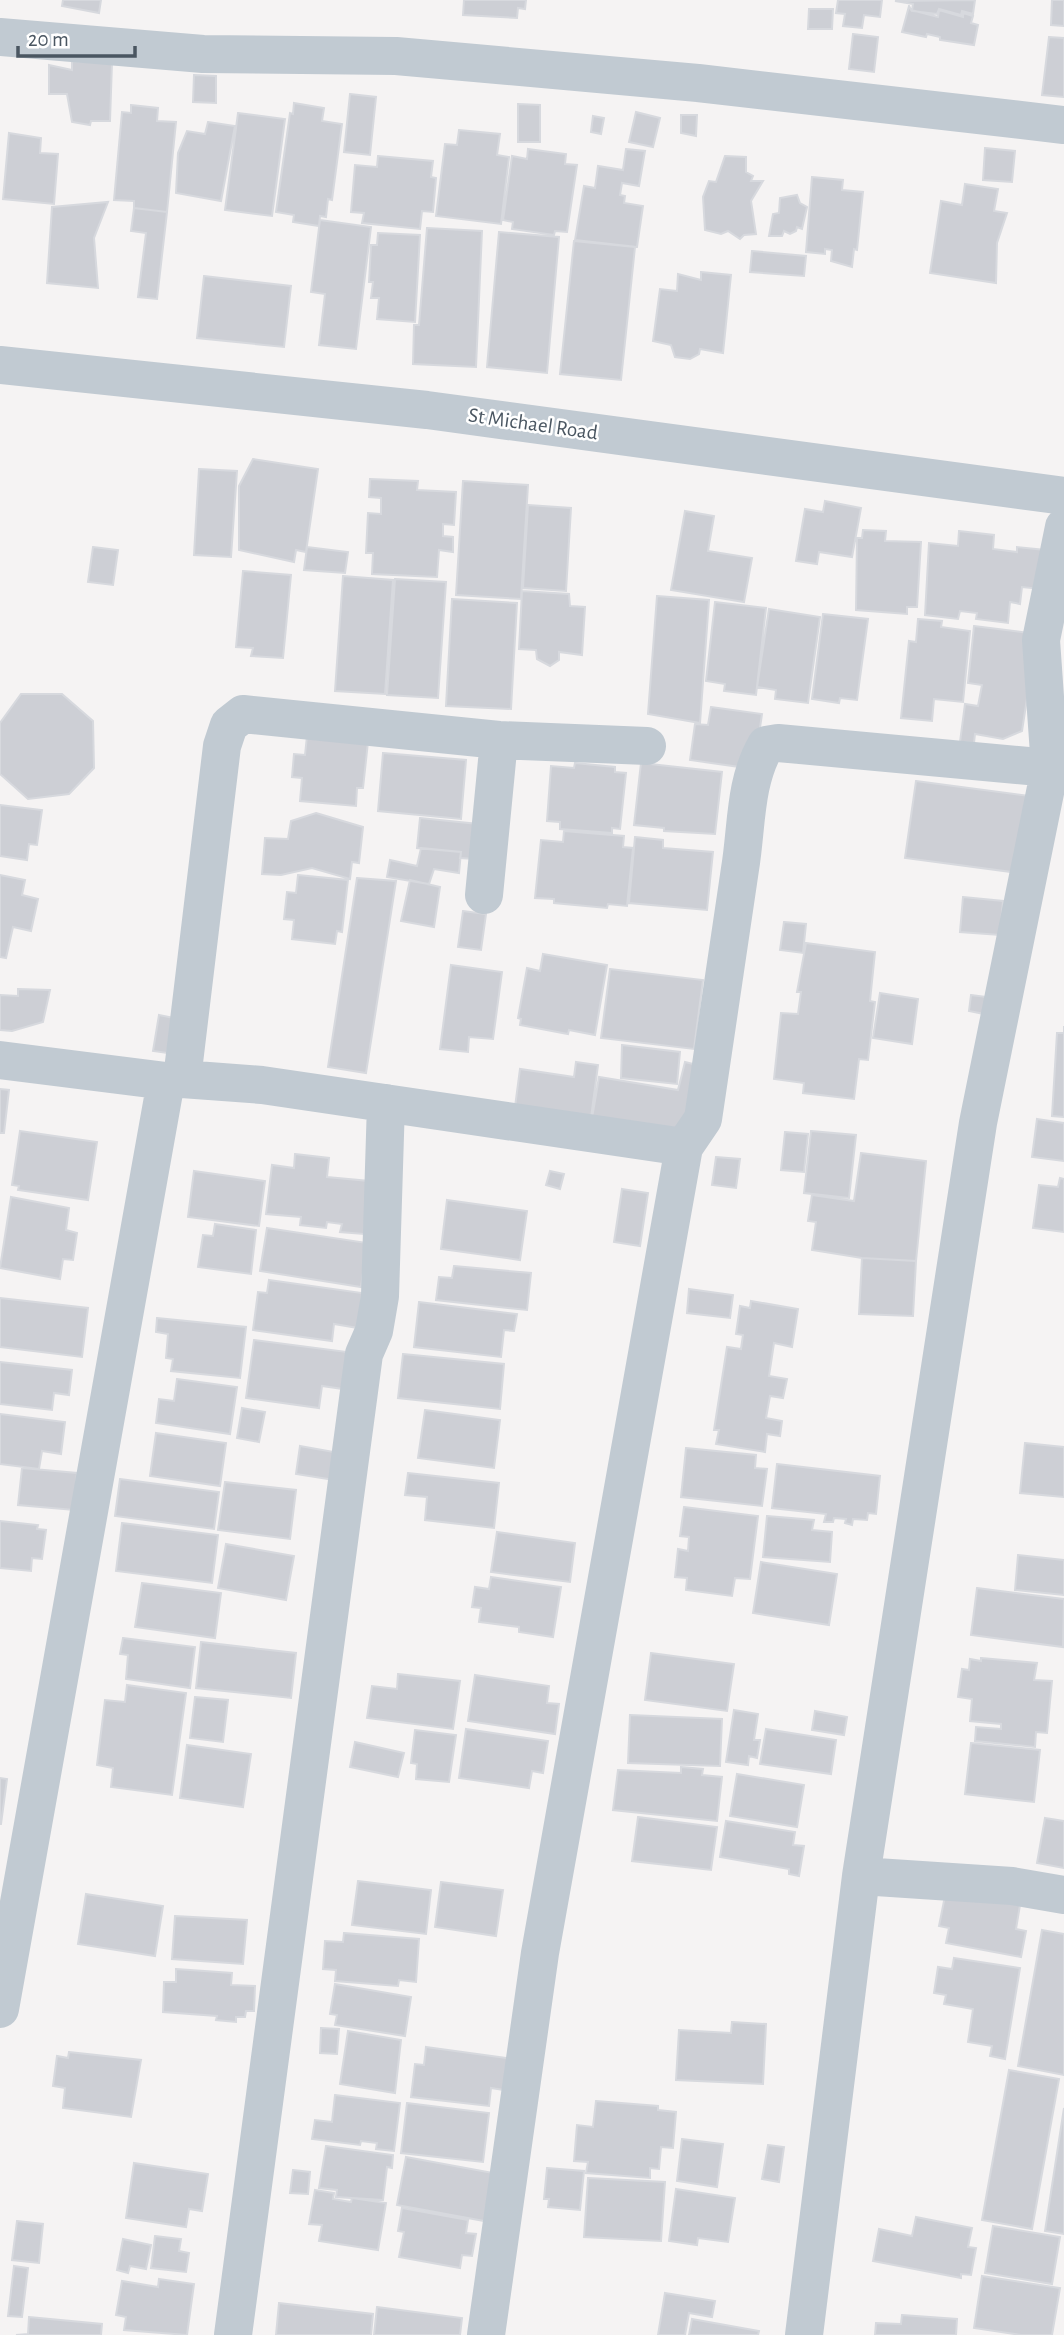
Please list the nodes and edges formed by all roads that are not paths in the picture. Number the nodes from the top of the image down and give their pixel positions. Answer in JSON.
{"nodes":[{"id":1,"x":0,"y":37,"type":"edge"},
{"id":2,"x":1064,"y":125,"type":"edge"},
{"id":3,"x":0,"y":365,"type":"edge"},
{"id":4,"x":1064,"y":496,"type":"edge"},
{"id":5,"x":1064,"y":527,"type":"edge"},
{"id":6,"x":499,"y":740,"type":"junction"},
{"id":7,"x":647,"y":746,"type":"dead end"},
{"id":8,"x":1050,"y":768,"type":"junction"},
{"id":9,"x":484,"y":895,"type":"dead end"},
{"id":10,"x":0,"y":1060,"type":"edge"},
{"id":11,"x":174,"y":1080,"type":"junction"},
{"id":12,"x":386,"y":1103,"type":"junction"},
{"id":13,"x":684,"y":1147,"type":"junction"},
{"id":14,"x":861,"y":1876,"type":"junction"},
{"id":15,"x":1064,"y":1895,"type":"edge"},
{"id":16,"x":0,"y":2009,"type":"edge"},
{"id":17,"x":233,"y":2335,"type":"edge"},
{"id":18,"x":486,"y":2335,"type":"edge"},
{"id":19,"x":804,"y":2335,"type":"edge"}],
"edges":[{"from":1,"to":2,"type":"street"},
{"from":3,"to":4,"type":"street","name":"St Michael Road"},
{"from":5,"to":8,"type":"street"},
{"from":6,"to":7,"type":"street"},
{"from":6,"to":9,"type":"street"},
{"from":6,"to":11,"type":"street"},
{"from":8,"to":13,"type":"street"},
{"from":8,"to":14,"type":"street"},
{"from":10,"to":11,"type":"street"},
{"from":11,"to":12,"type":"street"},
{"from":11,"to":16,"type":"street"},
{"from":12,"to":13,"type":"street"},
{"from":12,"to":17,"type":"street"},
{"from":13,"to":18,"type":"street"},
{"from":14,"to":15,"type":"street"},
{"from":14,"to":19,"type":"street"}]}
